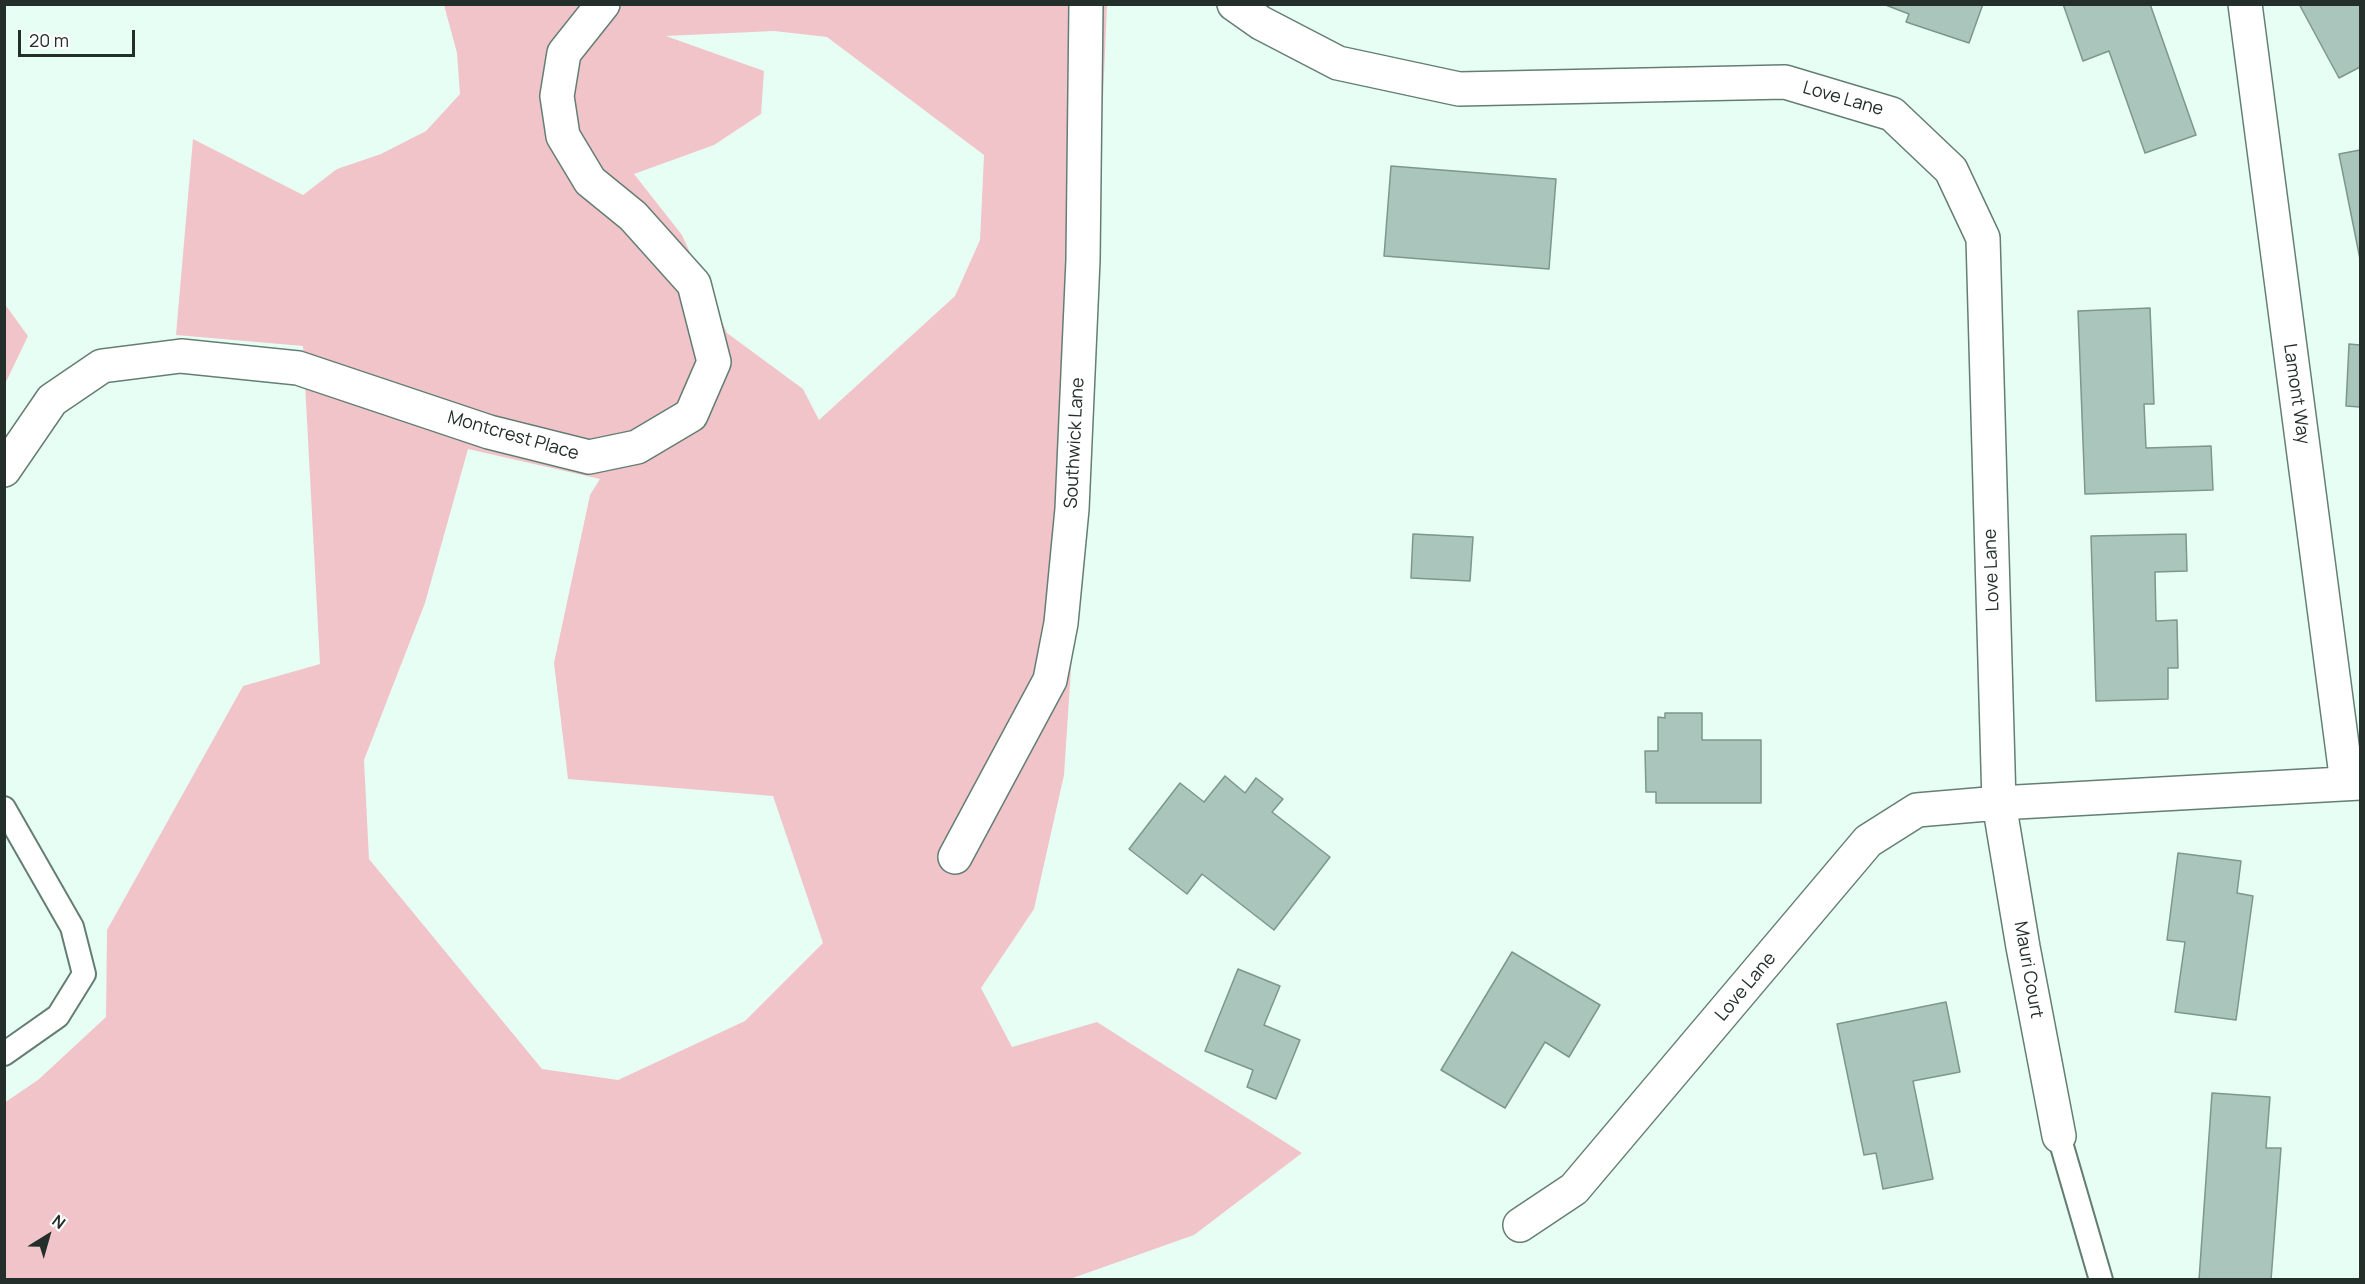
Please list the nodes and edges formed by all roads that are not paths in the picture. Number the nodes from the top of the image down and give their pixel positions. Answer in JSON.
{"nodes":[{"id":1,"x":603,"y":4,"type":"edge"},
{"id":2,"x":1086,"y":4,"type":"edge"},
{"id":3,"x":1234,"y":4,"type":"edge"},
{"id":4,"x":2245,"y":4,"type":"edge"},
{"id":5,"x":4,"y":470,"type":"edge"},
{"id":6,"x":2354,"y":783,"type":"edge"},
{"id":7,"x":1999,"y":803,"type":"junction"},
{"id":8,"x":4,"y":808,"type":"edge"},
{"id":9,"x":955,"y":857,"type":"dead end"},
{"id":10,"x":4,"y":1054,"type":"edge"},
{"id":11,"x":2059,"y":1136,"type":"joint"},
{"id":12,"x":1520,"y":1225,"type":"dead end"},
{"id":13,"x":2101,"y":1280,"type":"edge"}],
"edges":[{"from":1,"to":5,"type":"street","name":"Montcrest Place"},
{"from":2,"to":9,"type":"street","name":"Southwick Lane"},
{"from":3,"to":7,"type":"street","name":"Love Lane"},
{"from":4,"to":6,"type":"street","name":"Lamont Way"},
{"from":6,"to":7,"type":"street","name":"Love Lane"},
{"from":7,"to":11,"type":"street","name":"Mauri Court"},
{"from":7,"to":12,"type":"street","name":"Love Lane"},
{"from":8,"to":10,"type":"lane"},
{"from":11,"to":13,"type":"lane"}]}
